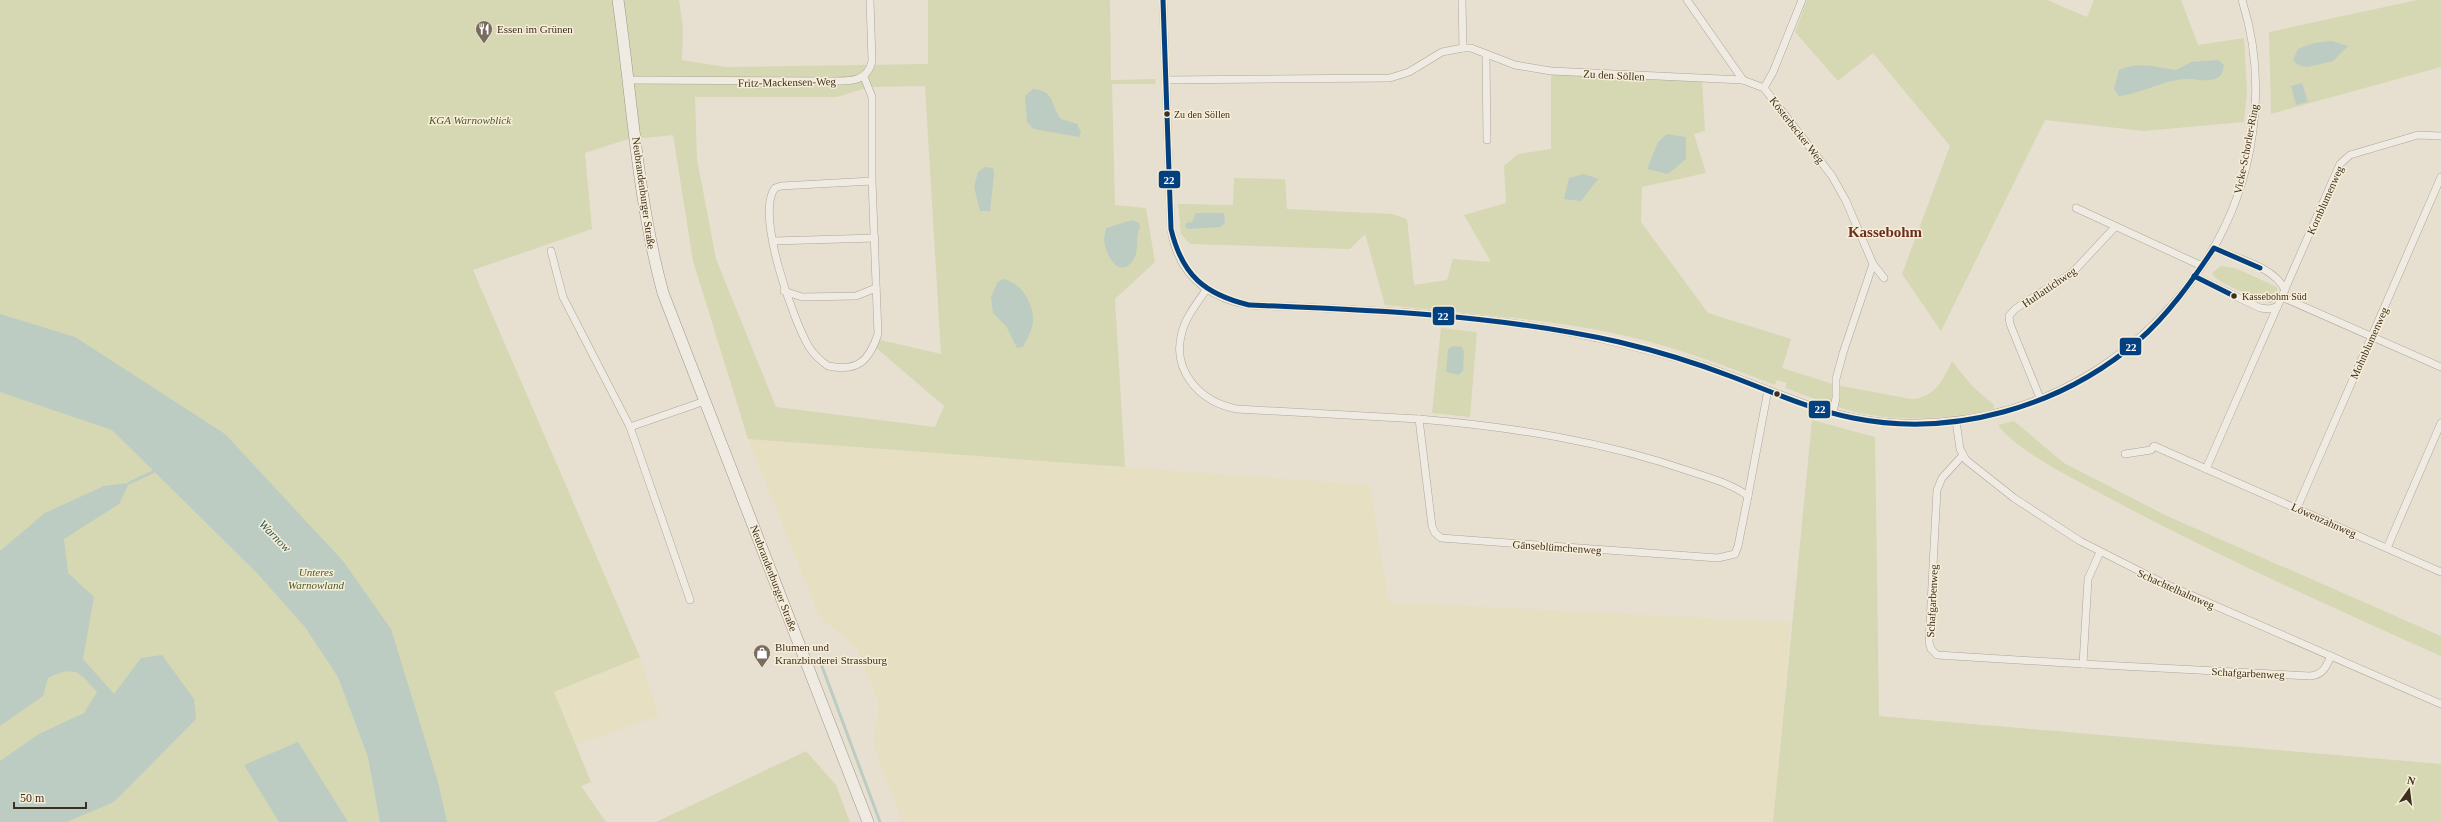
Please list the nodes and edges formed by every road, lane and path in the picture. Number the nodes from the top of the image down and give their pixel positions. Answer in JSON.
{"nodes":[{"id":1,"x":618,"y":0,"type":"edge"},
{"id":2,"x":870,"y":0,"type":"edge"},
{"id":3,"x":1163,"y":0,"type":"edge"},
{"id":4,"x":1462,"y":0,"type":"edge"},
{"id":5,"x":1687,"y":0,"type":"edge"},
{"id":6,"x":1802,"y":0,"type":"edge"},
{"id":7,"x":2242,"y":0,"type":"edge"},
{"id":8,"x":1463,"y":48,"type":"junction"},
{"id":9,"x":1486,"y":55,"type":"junction"},
{"id":10,"x":864,"y":76,"type":"junction"},
{"id":11,"x":629,"y":80,"type":"junction"},
{"id":12,"x":1166,"y":80,"type":"junction"},
{"id":13,"x":1743,"y":80,"type":"junction"},
{"id":14,"x":1764,"y":88,"type":"junction"},
{"id":15,"x":2441,"y":136,"type":"edge"},
{"id":16,"x":1487,"y":140,"type":"dead end"},
{"id":17,"x":2441,"y":177,"type":"edge"},
{"id":18,"x":872,"y":181,"type":"junction"},
{"id":19,"x":2076,"y":208,"type":"dead end"},
{"id":20,"x":2115,"y":227,"type":"junction"},
{"id":21,"x":875,"y":238,"type":"junction"},
{"id":22,"x":773,"y":241,"type":"junction"},
{"id":23,"x":2214,"y":248,"type":"junction"},
{"id":24,"x":551,"y":251,"type":"dead end"},
{"id":25,"x":1873,"y":264,"type":"junction"},
{"id":26,"x":2202,"y":266,"type":"junction"},
{"id":27,"x":2194,"y":276,"type":"junction"},
{"id":28,"x":1884,"y":278,"type":"dead end"},
{"id":29,"x":876,"y":288,"type":"junction"},
{"id":30,"x":1206,"y":290,"type":"junction"},
{"id":31,"x":784,"y":291,"type":"junction"},
{"id":32,"x":2283,"y":293,"type":"junction"},
{"id":33,"x":2277,"y":307,"type":"junction"},
{"id":34,"x":2372,"y":337,"type":"junction"},
{"id":35,"x":2441,"y":367,"type":"edge"},
{"id":36,"x":1768,"y":390,"type":"junction"},
{"id":37,"x":2040,"y":398,"type":"junction"},
{"id":38,"x":705,"y":401,"type":"junction"},
{"id":39,"x":1833,"y":412,"type":"junction"},
{"id":40,"x":1419,"y":420,"type":"junction"},
{"id":41,"x":1956,"y":421,"type":"junction"},
{"id":42,"x":2441,"y":423,"type":"edge"},
{"id":43,"x":630,"y":427,"type":"junction"},
{"id":44,"x":2125,"y":454,"type":"dead end"},
{"id":45,"x":1962,"y":456,"type":"junction"},
{"id":46,"x":2206,"y":468,"type":"junction"},
{"id":47,"x":1748,"y":496,"type":"junction"},
{"id":48,"x":2297,"y":508,"type":"junction"},
{"id":49,"x":2386,"y":548,"type":"junction"},
{"id":50,"x":2100,"y":552,"type":"junction"},
{"id":51,"x":2441,"y":572,"type":"edge"},
{"id":52,"x":690,"y":600,"type":"dead end"},
{"id":53,"x":2331,"y":656,"type":"junction"},
{"id":54,"x":2083,"y":664,"type":"junction"},
{"id":55,"x":2441,"y":704,"type":"edge"},
{"id":56,"x":868,"y":822,"type":"edge"}],
"edges":[{"from":1,"to":11,"type":"main road","name":"Neubrandenburger Straße"},
{"from":2,"to":10,"type":"street"},
{"from":3,"to":12,"type":"street","name":"Vicke-Schorler-Ring"},
{"from":4,"to":8,"type":"street"},
{"from":5,"to":13,"type":"street"},
{"from":6,"to":14,"type":"street"},
{"from":7,"to":23,"type":"street","name":"Vicke-Schorler-Ring"},
{"from":8,"to":9,"type":"street","name":"Zu den Söllen"},
{"from":8,"to":12,"type":"street","name":"Zu den Söllen"},
{"from":9,"to":13,"type":"street","name":"Zu den Söllen"},
{"from":9,"to":16,"type":"street"},
{"from":10,"to":11,"type":"street","name":"Fritz-Mackensen-Weg"},
{"from":10,"to":18,"type":"street"},
{"from":11,"to":38,"type":"main road","name":"Neubrandenburger Straße"},
{"from":12,"to":30,"type":"street","name":"Vicke-Schorler-Ring"},
{"from":13,"to":14,"type":"street","name":"Kösterbecker Weg"},
{"from":14,"to":25,"type":"street","name":"Kösterbecker Weg"},
{"from":15,"to":32,"type":"street","name":"Kornblumenweg"},
{"from":17,"to":34,"type":"street","name":"Mohnblumenweg"},
{"from":18,"to":21,"type":"street"},
{"from":18,"to":22,"type":"street"},
{"from":19,"to":20,"type":"street"},
{"from":20,"to":26,"type":"street"},
{"from":20,"to":37,"type":"street","name":"Huflattichweg"},
{"from":21,"to":22,"type":"street"},
{"from":21,"to":29,"type":"street"},
{"from":22,"to":31,"type":"street"},
{"from":23,"to":26,"type":"street","name":"Vicke-Schorler-Ring"},
{"from":23,"to":32,"type":"street"},
{"from":24,"to":43,"type":"street"},
{"from":25,"to":28,"type":"street","name":"Kösterbecker Weg"},
{"from":25,"to":39,"type":"street"},
{"from":26,"to":27,"type":"street","name":"Vicke-Schorler-Ring"},
{"from":27,"to":33,"type":"street"},
{"from":27,"to":37,"type":"street","name":"Vicke-Schorler-Ring"},
{"from":29,"to":31,"type":"street"},
{"from":29,"to":31,"type":"street"},
{"from":30,"to":36,"type":"street","name":"Vicke-Schorler-Ring"},
{"from":30,"to":40,"type":"street"},
{"from":32,"to":33,"type":"street","name":"Kornblumenweg"},
{"from":32,"to":34,"type":"street"},
{"from":33,"to":46,"type":"street"},
{"from":34,"to":35,"type":"street"},
{"from":34,"to":48,"type":"street","name":"Mohnblumenweg"},
{"from":36,"to":39,"type":"street","name":"Vicke-Schorler-Ring"},
{"from":36,"to":47,"type":"street","name":"Gänseblümchenweg"},
{"from":37,"to":41,"type":"street","name":"Vicke-Schorler-Ring"},
{"from":38,"to":43,"type":"street"},
{"from":38,"to":56,"type":"main road","name":"Neubrandenburger Straße"},
{"from":39,"to":41,"type":"street","name":"Vicke-Schorler-Ring"},
{"from":40,"to":47,"type":"street"},
{"from":40,"to":47,"type":"street","name":"Gänseblümchenweg"},
{"from":41,"to":45,"type":"street"},
{"from":42,"to":49,"type":"street"},
{"from":43,"to":52,"type":"street"},
{"from":44,"to":46,"type":"street","name":"Löwenzahnweg"},
{"from":45,"to":50,"type":"street","name":"Schachtelhalmweg"},
{"from":45,"to":54,"type":"street","name":"Schafgarbenweg"},
{"from":46,"to":48,"type":"street","name":"Löwenzahnweg"},
{"from":48,"to":49,"type":"street","name":"Löwenzahnweg"},
{"from":49,"to":51,"type":"street","name":"Löwenzahnweg"},
{"from":50,"to":53,"type":"street","name":"Schachtelhalmweg"},
{"from":50,"to":54,"type":"street"},
{"from":53,"to":54,"type":"street","name":"Schafgarbenweg"},
{"from":53,"to":55,"type":"street","name":"Schachtelhalmweg"}]}
